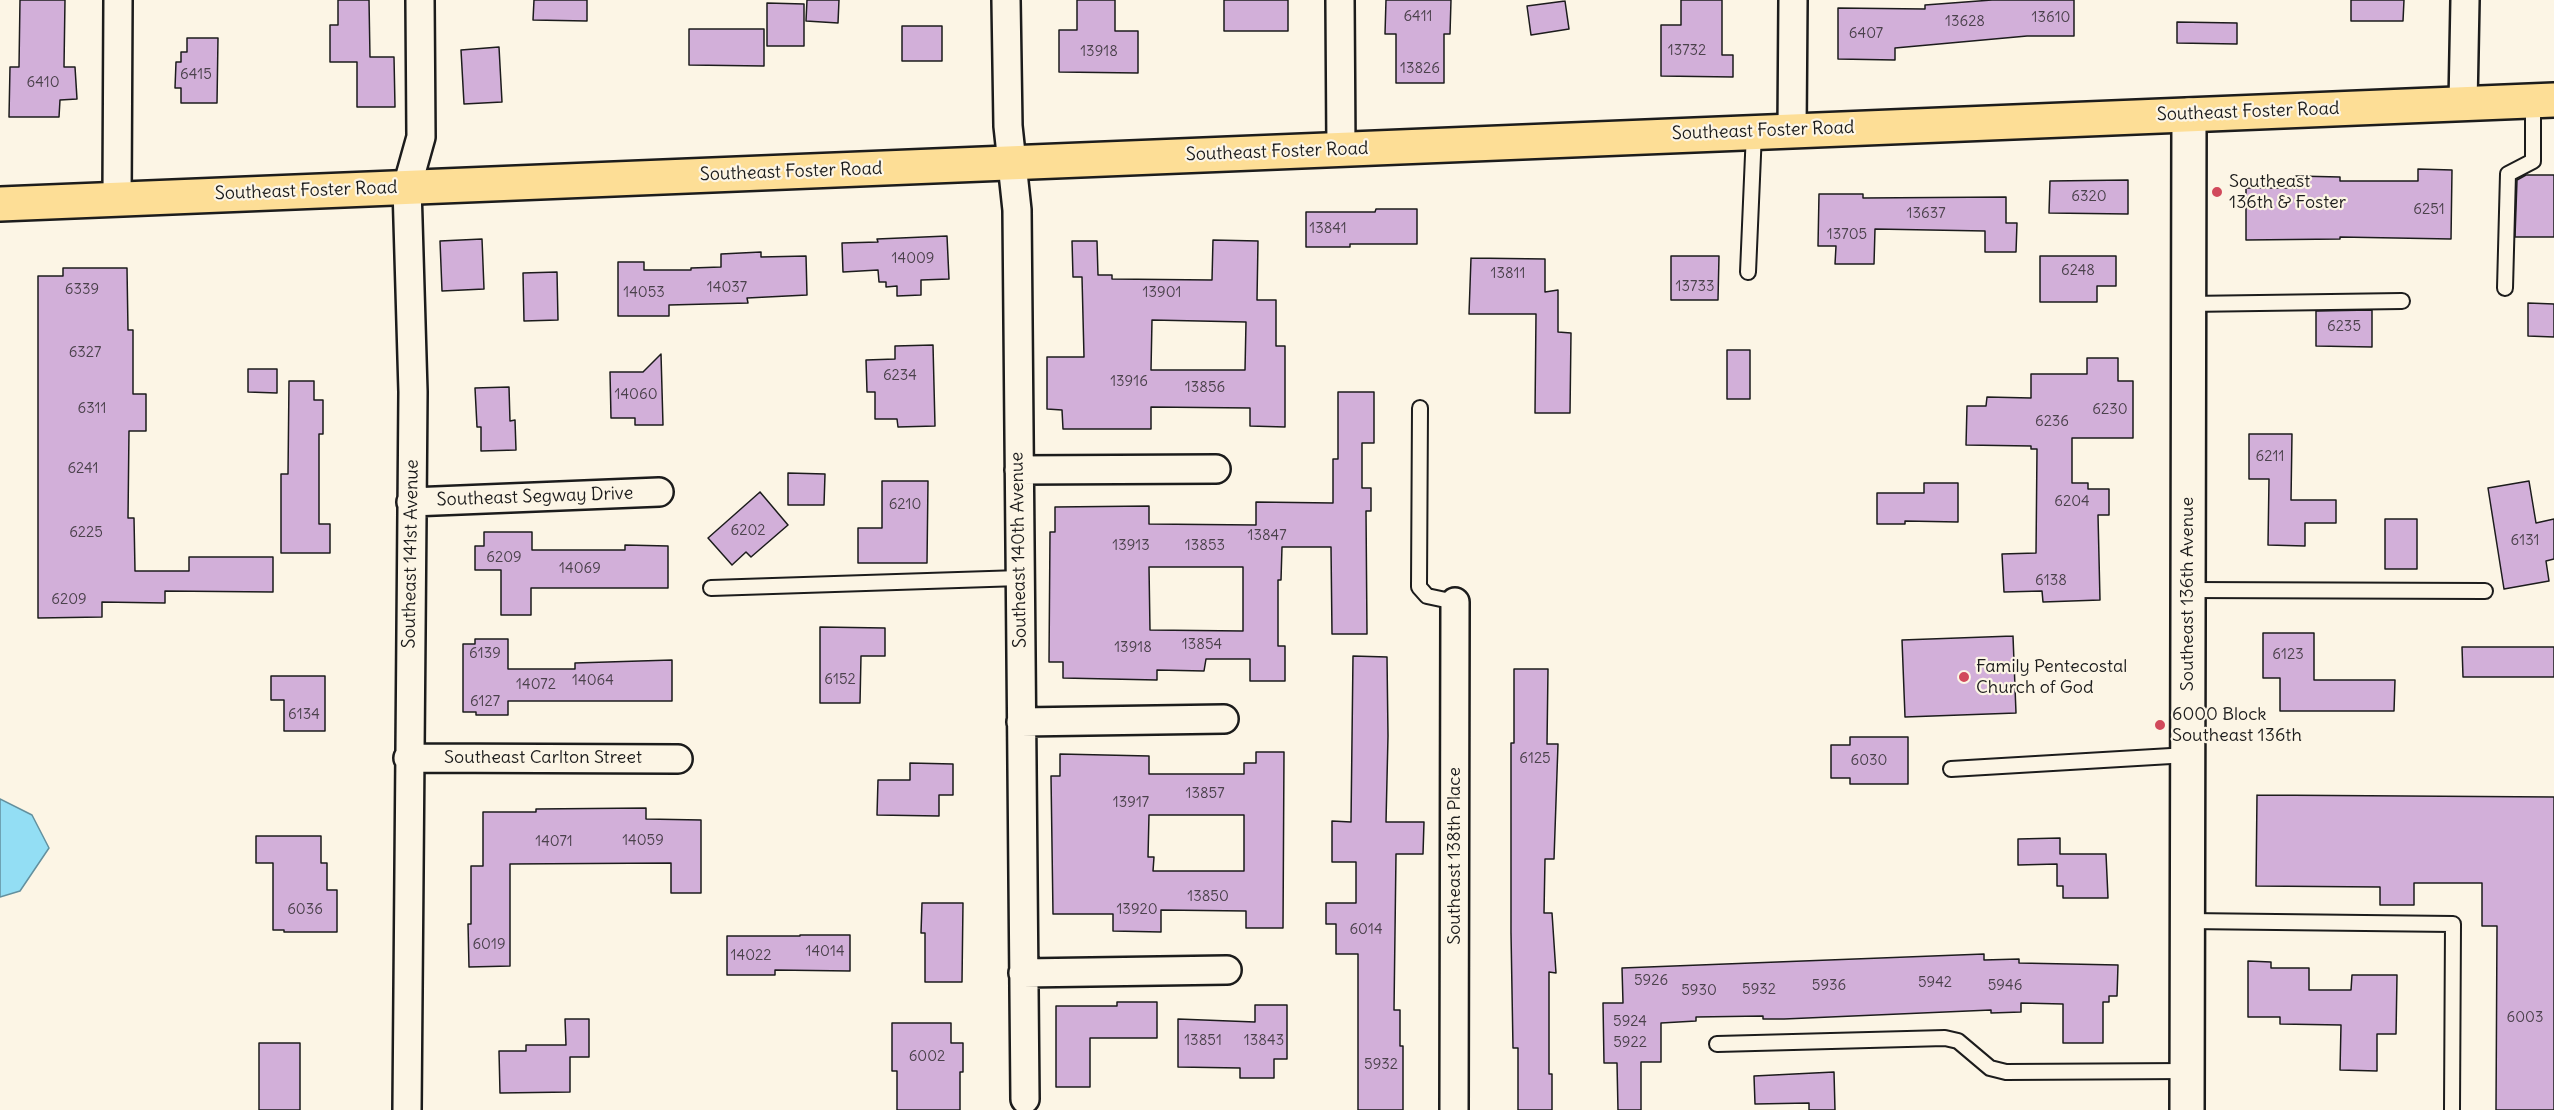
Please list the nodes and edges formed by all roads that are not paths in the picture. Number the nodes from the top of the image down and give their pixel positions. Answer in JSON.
{"nodes":[{"id":1,"x":118,"y":0,"type":"edge"},
{"id":2,"x":420,"y":0,"type":"edge"},
{"id":3,"x":1006,"y":0,"type":"edge"},
{"id":4,"x":1340,"y":0,"type":"edge"},
{"id":5,"x":1792,"y":0,"type":"edge"},
{"id":6,"x":2465,"y":0,"type":"edge"},
{"id":7,"x":2544,"y":101,"type":"edge"},
{"id":8,"x":2463,"y":104,"type":"junction"},
{"id":9,"x":2189,"y":115,"type":"junction"},
{"id":10,"x":1792,"y":130,"type":"junction"},
{"id":11,"x":1754,"y":132,"type":"junction"},
{"id":12,"x":1341,"y":149,"type":"junction"},
{"id":13,"x":1012,"y":163,"type":"junction"},
{"id":14,"x":407,"y":187,"type":"junction"},
{"id":15,"x":117,"y":199,"type":"junction"},
{"id":16,"x":0,"y":204,"type":"edge"},
{"id":17,"x":1748,"y":272,"type":"dead end"},
{"id":18,"x":2505,"y":288,"type":"dead end"},
{"id":19,"x":2402,"y":301,"type":"dead end"},
{"id":20,"x":2188,"y":304,"type":"junction"},
{"id":21,"x":1420,"y":408,"type":"dead end"},
{"id":22,"x":1216,"y":469,"type":"dead end"},
{"id":23,"x":1019,"y":471,"type":"junction"},
{"id":24,"x":659,"y":492,"type":"dead end"},
{"id":25,"x":411,"y":502,"type":"junction"},
{"id":26,"x":1020,"y":578,"type":"junction"},
{"id":27,"x":711,"y":588,"type":"dead end"},
{"id":28,"x":2189,"y":590,"type":"junction"},
{"id":29,"x":2485,"y":591,"type":"dead end"},
{"id":30,"x":1455,"y":602,"type":"joint"},
{"id":31,"x":1224,"y":719,"type":"dead end"},
{"id":32,"x":1021,"y":722,"type":"junction"},
{"id":33,"x":2188,"y":755,"type":"junction"},
{"id":34,"x":408,"y":758,"type":"junction"},
{"id":35,"x":678,"y":759,"type":"dead end"},
{"id":36,"x":1951,"y":769,"type":"dead end"},
{"id":37,"x":2188,"y":921,"type":"junction"},
{"id":38,"x":1227,"y":970,"type":"dead end"},
{"id":39,"x":1023,"y":973,"type":"junction"},
{"id":40,"x":1717,"y":1044,"type":"dead end"},
{"id":41,"x":2186,"y":1071,"type":"junction"},
{"id":42,"x":1024,"y":1099,"type":"dead end"},
{"id":43,"x":407,"y":1110,"type":"edge"},
{"id":44,"x":1454,"y":1110,"type":"edge"},
{"id":45,"x":2187,"y":1110,"type":"edge"},
{"id":46,"x":2452,"y":1110,"type":"edge"}],
"edges":[{"from":1,"to":15,"type":"street"},
{"from":2,"to":14,"type":"street","name":"Southeast 141st Avenue"},
{"from":3,"to":13,"type":"street","name":"Southeast 140th Avenue"},
{"from":4,"to":12,"type":"street"},
{"from":5,"to":10,"type":"street"},
{"from":6,"to":8,"type":"street"},
{"from":7,"to":8,"type":"main road","name":"Southeast Foster Road"},
{"from":7,"to":18,"type":"lane"},
{"from":8,"to":9,"type":"main road","name":"Southeast Foster Road"},
{"from":9,"to":10,"type":"main road","name":"Southeast Foster Road"},
{"from":9,"to":20,"type":"street","name":"Southeast 136th Avenue"},
{"from":10,"to":11,"type":"main road","name":"Southeast Foster Road"},
{"from":11,"to":12,"type":"main road","name":"Southeast Foster Road"},
{"from":11,"to":17,"type":"lane"},
{"from":12,"to":13,"type":"main road","name":"Southeast Foster Road"},
{"from":13,"to":14,"type":"main road","name":"Southeast Foster Road"},
{"from":13,"to":23,"type":"street","name":"Southeast 140th Avenue"},
{"from":14,"to":15,"type":"main road","name":"Southeast Foster Road"},
{"from":14,"to":25,"type":"street","name":"Southeast 141st Avenue"},
{"from":15,"to":16,"type":"main road","name":"Southeast Foster Road"},
{"from":19,"to":20,"type":"lane"},
{"from":20,"to":28,"type":"street","name":"Southeast 136th Avenue"},
{"from":21,"to":30,"type":"lane"},
{"from":22,"to":23,"type":"street"},
{"from":23,"to":26,"type":"street","name":"Southeast 140th Avenue"},
{"from":24,"to":25,"type":"street","name":"Southeast Segway Drive"},
{"from":25,"to":34,"type":"street","name":"Southeast 141st Avenue"},
{"from":26,"to":27,"type":"lane"},
{"from":26,"to":32,"type":"street","name":"Southeast 140th Avenue"},
{"from":28,"to":29,"type":"lane"},
{"from":28,"to":33,"type":"street","name":"Southeast 136th Avenue"},
{"from":30,"to":44,"type":"street","name":"Southeast 138th Place"},
{"from":31,"to":32,"type":"street"},
{"from":32,"to":39,"type":"street","name":"Southeast 140th Avenue"},
{"from":33,"to":36,"type":"lane"},
{"from":33,"to":37,"type":"street","name":"Southeast 136th Avenue"},
{"from":34,"to":35,"type":"street","name":"Southeast Carlton Street"},
{"from":34,"to":43,"type":"street","name":"Southeast 141st Avenue"},
{"from":37,"to":41,"type":"street","name":"Southeast 136th Avenue"},
{"from":37,"to":46,"type":"lane"},
{"from":38,"to":39,"type":"street"},
{"from":39,"to":42,"type":"street","name":"Southeast 140th Avenue"},
{"from":40,"to":41,"type":"lane"},
{"from":41,"to":45,"type":"street","name":"Southeast 136th Avenue"}]}
